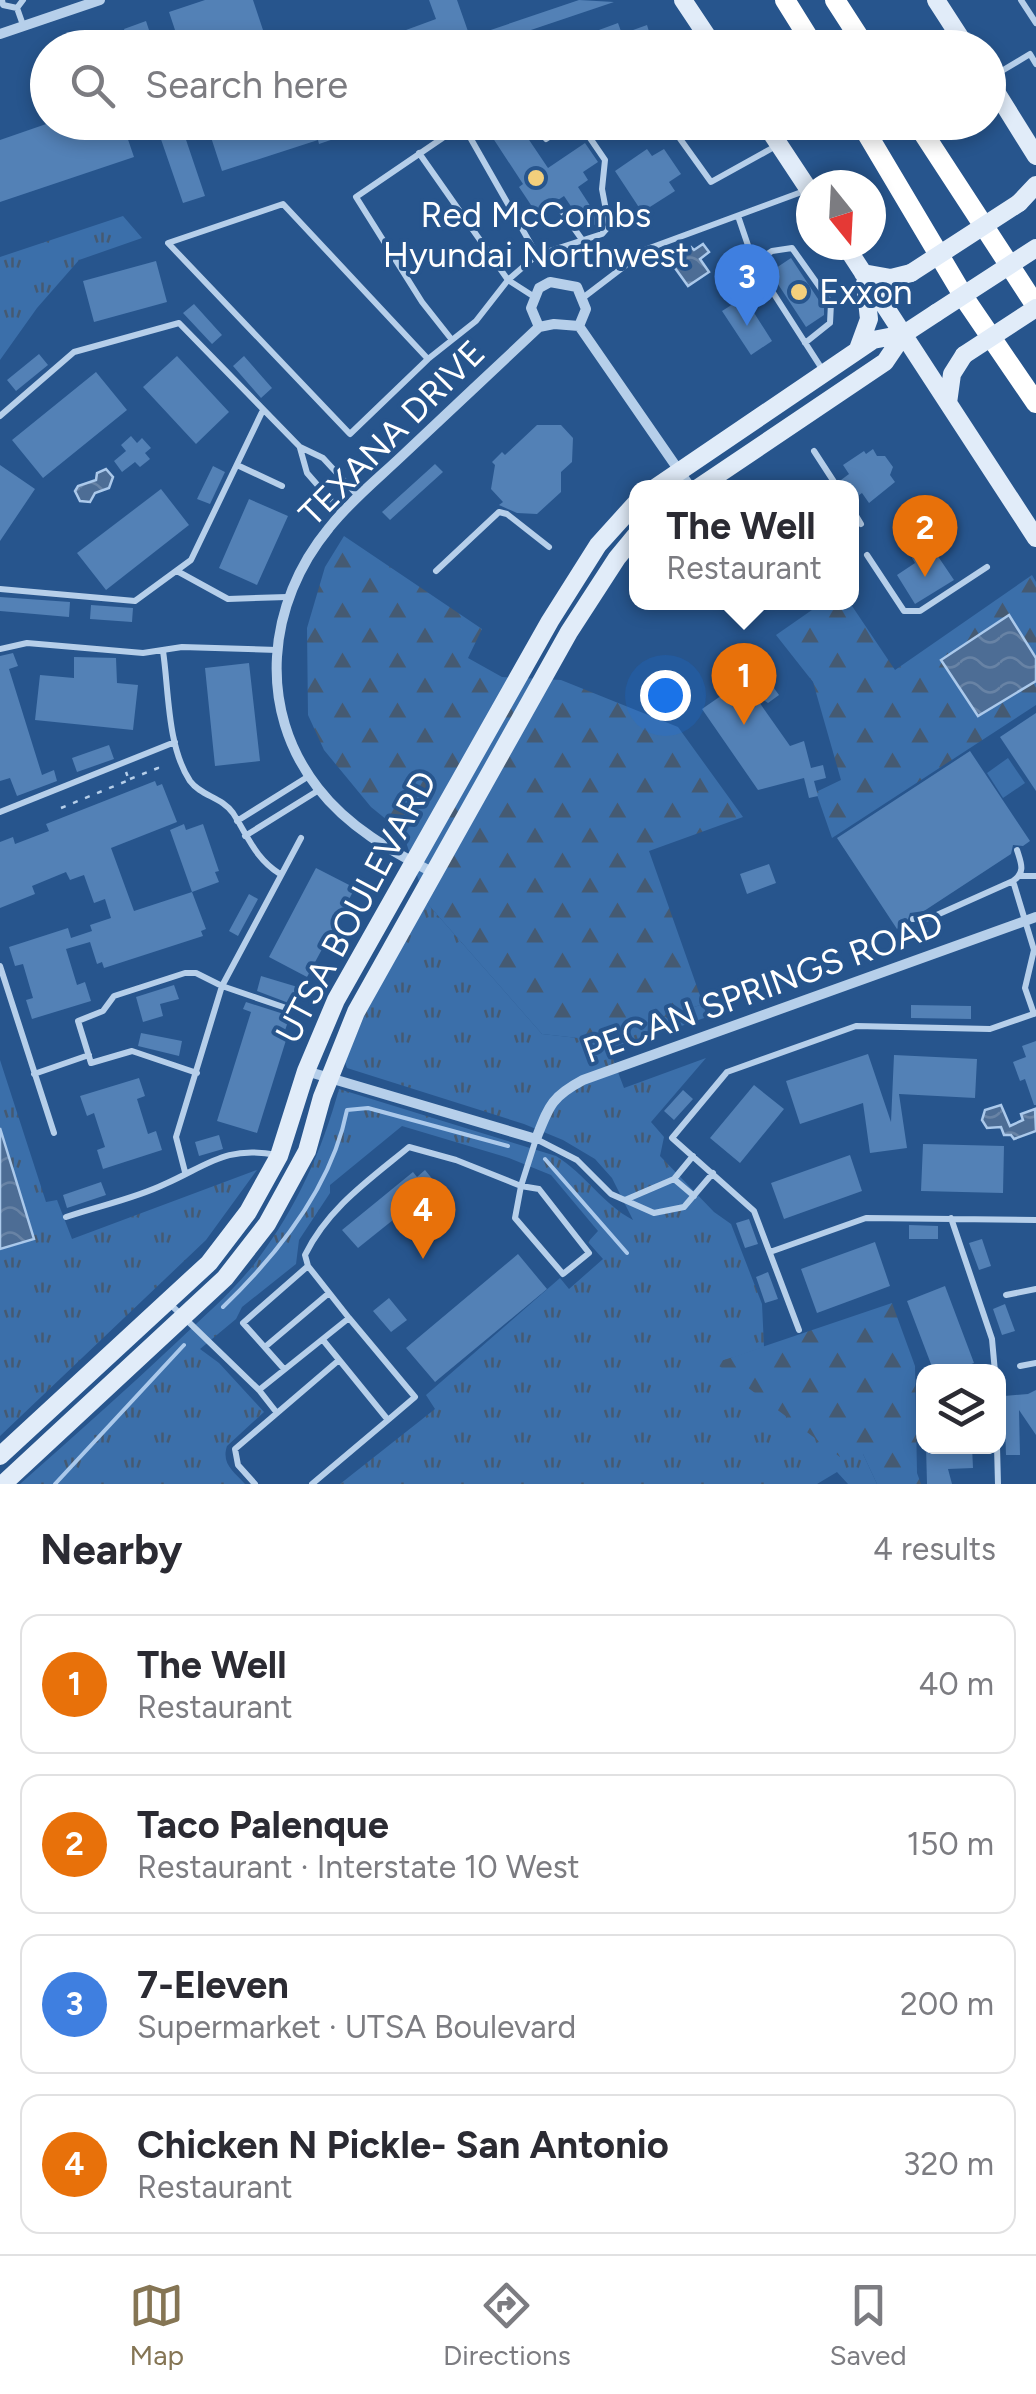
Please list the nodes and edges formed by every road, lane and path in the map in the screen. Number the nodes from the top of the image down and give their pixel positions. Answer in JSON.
{"nodes":[{"id":1,"x":2,"y":0,"type":"edge"},
{"id":2,"x":23,"y":0,"type":"edge"},
{"id":3,"x":100,"y":0,"type":"edge"},
{"id":4,"x":683,"y":0,"type":"edge"},
{"id":5,"x":776,"y":0,"type":"edge"},
{"id":6,"x":785,"y":0,"type":"edge"},
{"id":7,"x":936,"y":0,"type":"edge"},
{"id":8,"x":1021,"y":0,"type":"edge"},
{"id":9,"x":836,"y":1,"type":"edge"},
{"id":10,"x":17,"y":8,"type":"junction"},
{"id":11,"x":1035,"y":17,"type":"edge"},
{"id":12,"x":24,"y":26,"type":"junction"},
{"id":13,"x":698,"y":30,"type":"edge"},
{"id":14,"x":801,"y":30,"type":"edge"},
{"id":15,"x":804,"y":30,"type":"edge"},
{"id":16,"x":855,"y":30,"type":"edge"},
{"id":17,"x":955,"y":30,"type":"edge"},
{"id":18,"x":0,"y":34,"type":"edge"},
{"id":19,"x":1036,"y":64,"type":"edge"},
{"id":20,"x":1006,"y":68,"type":"edge"},
{"id":21,"x":1006,"y":108,"type":"edge"},
{"id":22,"x":439,"y":140,"type":"edge"},
{"id":23,"x":473,"y":140,"type":"edge"},
{"id":24,"x":590,"y":140,"type":"edge"},
{"id":25,"x":681,"y":140,"type":"edge"},
{"id":26,"x":776,"y":140,"type":"edge"},
{"id":27,"x":871,"y":140,"type":"edge"},
{"id":28,"x":928,"y":140,"type":"edge"},
{"id":29,"x":779,"y":144,"type":"junction"},
{"id":30,"x":420,"y":152,"type":"junction"},
{"id":31,"x":1036,"y":156,"type":"edge"},
{"id":32,"x":796,"y":170,"type":"edge"},
{"id":33,"x":1036,"y":184,"type":"edge"},
{"id":34,"x":796,"y":196,"type":"edge"},
{"id":35,"x":561,"y":210,"type":"dead end"},
{"id":36,"x":738,"y":216,"type":"junction"},
{"id":37,"x":647,"y":217,"type":"dead end"},
{"id":38,"x":609,"y":226,"type":"junction"},
{"id":39,"x":582,"y":241,"type":"junction"},
{"id":40,"x":1036,"y":248,"type":"edge"},
{"id":41,"x":537,"y":255,"type":"junction"},
{"id":42,"x":855,"y":260,"type":"edge"},
{"id":43,"x":754,"y":262,"type":"junction"},
{"id":44,"x":863,"y":273,"type":"junction"},
{"id":45,"x":508,"y":280,"type":"junction"},
{"id":46,"x":533,"y":296,"type":"junction"},
{"id":47,"x":584,"y":297,"type":"junction"},
{"id":48,"x":1036,"y":307,"type":"edge"},
{"id":49,"x":579,"y":326,"type":"junction"},
{"id":50,"x":539,"y":327,"type":"junction"},
{"id":51,"x":904,"y":334,"type":"junction"},
{"id":52,"x":452,"y":340,"type":"junction"},
{"id":53,"x":805,"y":343,"type":"junction"},
{"id":54,"x":858,"y":350,"type":"junction"},
{"id":55,"x":428,"y":359,"type":"junction"},
{"id":56,"x":824,"y":372,"type":"junction"},
{"id":57,"x":948,"y":403,"type":"junction"},
{"id":58,"x":1036,"y":403,"type":"edge"},
{"id":59,"x":264,"y":410,"type":"junction"},
{"id":60,"x":0,"y":416,"type":"edge"},
{"id":61,"x":300,"y":447,"type":"junction"},
{"id":62,"x":814,"y":451,"type":"dead end"},
{"id":63,"x":236,"y":465,"type":"junction"},
{"id":64,"x":680,"y":471,"type":"junction"},
{"id":65,"x":667,"y":480,"type":"edge"},
{"id":66,"x":687,"y":480,"type":"edge"},
{"id":67,"x":706,"y":480,"type":"edge"},
{"id":68,"x":833,"y":480,"type":"edge"},
{"id":69,"x":282,"y":486,"type":"dead end"},
{"id":70,"x":359,"y":497,"type":"junction"},
{"id":71,"x":629,"y":511,"type":"edge"},
{"id":72,"x":342,"y":513,"type":"junction"},
{"id":73,"x":859,"y":521,"type":"edge"},
{"id":74,"x":861,"y":524,"type":"dead end"},
{"id":75,"x":1036,"y":538,"type":"edge"},
{"id":76,"x":629,"y":543,"type":"edge"},
{"id":77,"x":548,"y":547,"type":"dead end"},
{"id":78,"x":867,"y":554,"type":"dead end"},
{"id":79,"x":987,"y":567,"type":"dead end"},
{"id":80,"x":176,"y":570,"type":"junction"},
{"id":81,"x":436,"y":571,"type":"dead end"},
{"id":82,"x":0,"y":589,"type":"edge"},
{"id":83,"x":287,"y":597,"type":"junction"},
{"id":84,"x":0,"y":649,"type":"edge"},
{"id":85,"x":277,"y":650,"type":"junction"},
{"id":86,"x":163,"y":651,"type":"junction"},
{"id":87,"x":529,"y":658,"type":"junction"},
{"id":88,"x":548,"y":669,"type":"junction"},
{"id":89,"x":175,"y":742,"type":"junction"},
{"id":90,"x":180,"y":756,"type":"junction"},
{"id":91,"x":122,"y":762,"type":"junction"},
{"id":92,"x":309,"y":776,"type":"junction"},
{"id":93,"x":128,"y":780,"type":"junction"},
{"id":94,"x":319,"y":790,"type":"junction"},
{"id":95,"x":60,"y":808,"type":"dead end"},
{"id":96,"x":0,"y":812,"type":"edge"},
{"id":97,"x":237,"y":821,"type":"junction"},
{"id":98,"x":246,"y":836,"type":"junction"},
{"id":99,"x":301,"y":838,"type":"dead end"},
{"id":100,"x":1016,"y":850,"type":"dead end"},
{"id":101,"x":1029,"y":855,"type":"dead end"},
{"id":102,"x":1020,"y":859,"type":"junction"},
{"id":103,"x":413,"y":862,"type":"junction"},
{"id":104,"x":434,"y":872,"type":"junction"},
{"id":105,"x":280,"y":874,"type":"junction"},
{"id":106,"x":1036,"y":876,"type":"edge"},
{"id":107,"x":1017,"y":878,"type":"junction"},
{"id":108,"x":913,"y":919,"type":"dead end"},
{"id":109,"x":1030,"y":920,"type":"edge"},
{"id":110,"x":0,"y":966,"type":"edge"},
{"id":111,"x":222,"y":986,"type":"junction"},
{"id":112,"x":289,"y":1008,"type":"dead end"},
{"id":113,"x":1035,"y":1013,"type":"edge"},
{"id":114,"x":89,"y":1055,"type":"junction"},
{"id":115,"x":306,"y":1071,"type":"junction"},
{"id":116,"x":197,"y":1072,"type":"junction"},
{"id":117,"x":34,"y":1074,"type":"junction"},
{"id":118,"x":329,"y":1077,"type":"junction"},
{"id":119,"x":54,"y":1133,"type":"dead end"},
{"id":120,"x":536,"y":1139,"type":"junction"},
{"id":121,"x":278,"y":1156,"type":"junction"},
{"id":122,"x":692,"y":1156,"type":"junction"},
{"id":123,"x":185,"y":1172,"type":"junction"},
{"id":124,"x":712,"y":1173,"type":"junction"},
{"id":125,"x":674,"y":1179,"type":"junction"},
{"id":126,"x":521,"y":1186,"type":"junction"},
{"id":127,"x":694,"y":1196,"type":"junction"},
{"id":128,"x":625,"y":1200,"type":"junction"},
{"id":129,"x":66,"y":1217,"type":"dead end"},
{"id":130,"x":951,"y":1218,"type":"junction"},
{"id":131,"x":1036,"y":1220,"type":"edge"},
{"id":132,"x":770,"y":1252,"type":"junction"},
{"id":133,"x":308,"y":1266,"type":"junction"},
{"id":134,"x":1036,"y":1289,"type":"edge"},
{"id":135,"x":329,"y":1293,"type":"junction"},
{"id":136,"x":1006,"y":1295,"type":"dead end"},
{"id":137,"x":167,"y":1302,"type":"junction"},
{"id":138,"x":184,"y":1317,"type":"junction"},
{"id":139,"x":348,"y":1318,"type":"junction"},
{"id":140,"x":798,"y":1330,"type":"dead end"},
{"id":141,"x":323,"y":1340,"type":"junction"},
{"id":142,"x":264,"y":1347,"type":"junction"},
{"id":143,"x":340,"y":1360,"type":"junction"},
{"id":144,"x":994,"y":1364,"type":"edge"},
{"id":145,"x":1036,"y":1364,"type":"edge"},
{"id":146,"x":1020,"y":1366,"type":"dead end"},
{"id":147,"x":284,"y":1369,"type":"junction"},
{"id":148,"x":259,"y":1390,"type":"junction"},
{"id":149,"x":277,"y":1413,"type":"junction"},
{"id":150,"x":388,"y":1420,"type":"junction"},
{"id":151,"x":997,"y":1454,"type":"edge"},
{"id":152,"x":0,"y":1456,"type":"edge"},
{"id":153,"x":3,"y":1484,"type":"edge"},
{"id":154,"x":255,"y":1484,"type":"edge"},
{"id":155,"x":312,"y":1484,"type":"edge"},
{"id":156,"x":998,"y":1484,"type":"edge"}],
"edges":[{"from":1,"to":10,"type":"lane"},
{"from":2,"to":10,"type":"lane"},
{"from":3,"to":12,"type":"street"},
{"from":4,"to":13,"type":"main road"},
{"from":5,"to":14,"type":"highway"},
{"from":6,"to":15,"type":"highway"},
{"from":7,"to":17,"type":"main road"},
{"from":8,"to":11,"type":"lane"},
{"from":9,"to":16,"type":"highway"},
{"from":10,"to":12,"type":"lane"},
{"from":12,"to":18,"type":"street"},
{"from":19,"to":20,"type":"lane"},
{"from":21,"to":31,"type":"main road"},
{"from":22,"to":30,"type":"lane"},
{"from":23,"to":41,"type":"lane"},
{"from":24,"to":38,"type":"lane"},
{"from":25,"to":29,"type":"lane"},
{"from":26,"to":29,"type":"main road"},
{"from":27,"to":58,"type":"highway"},
{"from":28,"to":48,"type":"highway"},
{"from":29,"to":32,"type":"main road"},
{"from":30,"to":45,"type":"lane"},
{"from":30,"to":52,"type":"lane"},
{"from":33,"to":44,"type":"main road","bridge":true},
{"from":34,"to":36,"type":"lane"},
{"from":35,"to":39,"type":"lane"},
{"from":36,"to":43,"type":"lane"},
{"from":36,"to":47,"type":"lane"},
{"from":37,"to":38,"type":"lane"},
{"from":38,"to":39,"type":"lane"},
{"from":39,"to":41,"type":"lane"},
{"from":40,"to":51,"type":"main road","bridge":true},
{"from":41,"to":45,"type":"lane"},
{"from":42,"to":44,"type":"main road"},
{"from":43,"to":53,"type":"lane"},
{"from":43,"to":53,"type":"lane"},
{"from":44,"to":51,"type":"main road"},
{"from":44,"to":54,"type":"main road"},
{"from":45,"to":46,"type":"lane"},
{"from":45,"to":52,"type":"lane"},
{"from":46,"to":47,"type":"street"},
{"from":46,"to":50,"type":"street"},
{"from":47,"to":49,"type":"street"},
{"from":48,"to":57,"type":"main road","bridge":true},
{"from":49,"to":50,"type":"street"},
{"from":49,"to":64,"type":"street"},
{"from":50,"to":70,"type":"street","name":"TEXANA DRIVE"},
{"from":51,"to":54,"type":"main road"},
{"from":51,"to":57,"type":"main road"},
{"from":51,"to":67,"type":"main road"},
{"from":52,"to":55,"type":"lane"},
{"from":53,"to":56,"type":"lane"},
{"from":54,"to":56,"type":"main road"},
{"from":55,"to":55,"type":"lane"},
{"from":56,"to":64,"type":"main road"},
{"from":57,"to":75,"type":"main road"},
{"from":59,"to":60,"type":"lane"},
{"from":59,"to":61,"type":"lane"},
{"from":59,"to":63,"type":"lane"},
{"from":61,"to":70,"type":"lane"},
{"from":61,"to":72,"type":"lane"},
{"from":62,"to":68,"type":"lane"},
{"from":63,"to":69,"type":"lane"},
{"from":63,"to":80,"type":"lane"},
{"from":64,"to":65,"type":"main road"},
{"from":64,"to":66,"type":"street"},
{"from":70,"to":72,"type":"street","name":"TEXANA DRIVE"},
{"from":71,"to":87,"type":"main road","name":"UTSA BOULEVARD"},
{"from":72,"to":83,"type":"street","name":"TEXANA DRIVE"},
{"from":73,"to":74,"type":"lane"},
{"from":76,"to":88,"type":"main road","name":"UTSA BOULEVARD"},
{"from":77,"to":81,"type":"lane"},
{"from":78,"to":79,"type":"lane"},
{"from":80,"to":82,"type":"lane"},
{"from":80,"to":83,"type":"lane"},
{"from":83,"to":85,"type":"street","name":"TEXANA DRIVE"},
{"from":84,"to":86,"type":"lane"},
{"from":85,"to":86,"type":"lane"},
{"from":85,"to":92,"type":"street","name":"TEXANA DRIVE"},
{"from":86,"to":89,"type":"lane"},
{"from":87,"to":88,"type":"street"},
{"from":87,"to":103,"type":"main road","name":"UTSA BOULEVARD"},
{"from":88,"to":104,"type":"main road","name":"UTSA BOULEVARD"},
{"from":89,"to":90,"type":"lane"},
{"from":89,"to":91,"type":"lane"},
{"from":90,"to":93,"type":"path"},
{"from":90,"to":97,"type":"lane"},
{"from":91,"to":93,"type":"path"},
{"from":91,"to":96,"type":"lane"},
{"from":92,"to":94,"type":"street","name":"TEXANA DRIVE"},
{"from":92,"to":97,"type":"lane"},
{"from":93,"to":95,"type":"path"},
{"from":94,"to":98,"type":"lane"},
{"from":94,"to":103,"type":"street","name":"TEXANA DRIVE"},
{"from":97,"to":98,"type":"lane"},
{"from":98,"to":105,"type":"lane"},
{"from":99,"to":105,"type":"lane"},
{"from":100,"to":102,"type":"lane"},
{"from":101,"to":102,"type":"lane"},
{"from":102,"to":107,"type":"lane"},
{"from":103,"to":104,"type":"street","name":"TEXANA DRIVE"},
{"from":103,"to":115,"type":"main road","name":"UTSA BOULEVARD"},
{"from":104,"to":118,"type":"main road","name":"UTSA BOULEVARD"},
{"from":105,"to":111,"type":"lane"},
{"from":106,"to":107,"type":"lane"},
{"from":107,"to":108,"type":"lane"},
{"from":107,"to":109,"type":"lane"},
{"from":109,"to":113,"type":"lane"},
{"from":109,"to":120,"type":"street","name":"PECAN SPRINGS ROAD"},
{"from":110,"to":117,"type":"lane"},
{"from":111,"to":112,"type":"lane"},
{"from":111,"to":114,"type":"lane"},
{"from":111,"to":116,"type":"lane"},
{"from":113,"to":122,"type":"lane"},
{"from":114,"to":116,"type":"lane"},
{"from":114,"to":117,"type":"lane"},
{"from":115,"to":118,"type":"street"},
{"from":115,"to":121,"type":"main road","name":"UTSA BOULEVARD"},
{"from":116,"to":123,"type":"lane"},
{"from":117,"to":119,"type":"lane"},
{"from":118,"to":120,"type":"street"},
{"from":118,"to":138,"type":"main road","name":"UTSA BOULEVARD"},
{"from":120,"to":126,"type":"lane"},
{"from":120,"to":128,"type":"lane"},
{"from":121,"to":123,"type":"lane"},
{"from":121,"to":137,"type":"main road","name":"UTSA BOULEVARD"},
{"from":122,"to":124,"type":"lane"},
{"from":122,"to":125,"type":"lane"},
{"from":123,"to":129,"type":"lane"},
{"from":124,"to":127,"type":"lane"},
{"from":124,"to":132,"type":"lane"},
{"from":125,"to":127,"type":"lane"},
{"from":125,"to":128,"type":"lane"},
{"from":126,"to":126,"type":"lane"},
{"from":126,"to":133,"type":"lane"},
{"from":127,"to":128,"type":"lane"},
{"from":130,"to":131,"type":"lane"},
{"from":130,"to":132,"type":"lane"},
{"from":130,"to":144,"type":"lane"},
{"from":132,"to":140,"type":"lane"},
{"from":133,"to":135,"type":"lane"},
{"from":133,"to":142,"type":"lane"},
{"from":134,"to":136,"type":"lane"},
{"from":135,"to":139,"type":"lane"},
{"from":135,"to":142,"type":"lane"},
{"from":137,"to":138,"type":"lane"},
{"from":137,"to":152,"type":"main road","name":"UTSA BOULEVARD"},
{"from":138,"to":148,"type":"lane"},
{"from":138,"to":153,"type":"main road","name":"UTSA BOULEVARD"},
{"from":139,"to":141,"type":"lane"},
{"from":139,"to":150,"type":"lane"},
{"from":141,"to":143,"type":"lane"},
{"from":141,"to":147,"type":"lane"},
{"from":142,"to":147,"type":"lane"},
{"from":143,"to":149,"type":"lane"},
{"from":143,"to":150,"type":"lane"},
{"from":145,"to":146,"type":"lane"},
{"from":147,"to":148,"type":"lane"},
{"from":148,"to":149,"type":"lane"},
{"from":149,"to":154,"type":"lane"},
{"from":150,"to":155,"type":"lane"},
{"from":151,"to":156,"type":"lane"}]}
